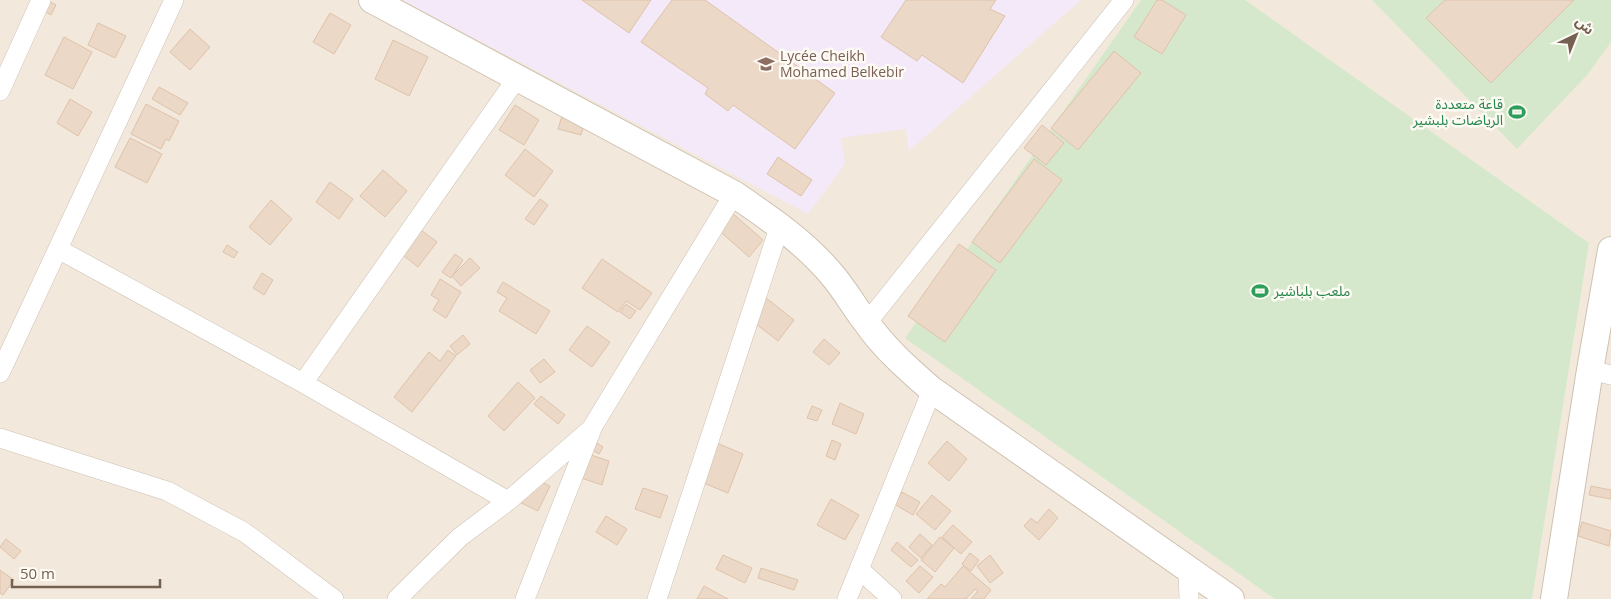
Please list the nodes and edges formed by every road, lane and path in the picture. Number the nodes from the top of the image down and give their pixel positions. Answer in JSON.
{"nodes":[{"id":1,"x":41,"y":0,"type":"edge"},
{"id":2,"x":174,"y":0,"type":"edge"},
{"id":3,"x":372,"y":0,"type":"edge"},
{"id":4,"x":1124,"y":0,"type":"edge"},
{"id":5,"x":518,"y":78,"type":"junction"},
{"id":6,"x":0,"y":92,"type":"edge"},
{"id":7,"x":734,"y":194,"type":"junction"},
{"id":8,"x":780,"y":225,"type":"junction"},
{"id":9,"x":58,"y":249,"type":"junction"},
{"id":10,"x":1611,"y":250,"type":"edge"},
{"id":11,"x":866,"y":324,"type":"junction"},
{"id":12,"x":0,"y":372,"type":"edge"},
{"id":13,"x":1601,"y":372,"type":"edge"},
{"id":14,"x":303,"y":383,"type":"junction"},
{"id":15,"x":932,"y":390,"type":"junction"},
{"id":16,"x":593,"y":426,"type":"junction"},
{"id":17,"x":0,"y":438,"type":"edge"},
{"id":18,"x":508,"y":501,"type":"junction"},
{"id":19,"x":859,"y":569,"type":"junction"},
{"id":20,"x":1188,"y":569,"type":"junction"},
{"id":21,"x":334,"y":599,"type":"edge"},
{"id":22,"x":396,"y":599,"type":"edge"},
{"id":23,"x":525,"y":599,"type":"edge"},
{"id":24,"x":657,"y":599,"type":"edge"},
{"id":25,"x":847,"y":599,"type":"edge"},
{"id":26,"x":892,"y":599,"type":"edge"},
{"id":27,"x":1189,"y":599,"type":"edge"},
{"id":28,"x":1231,"y":599,"type":"edge"},
{"id":29,"x":1555,"y":599,"type":"edge"}],
"edges":[{"from":1,"to":6,"type":"street"},
{"from":2,"to":9,"type":"street"},
{"from":3,"to":5,"type":"street"},
{"from":4,"to":11,"type":"street"},
{"from":5,"to":7,"type":"street"},
{"from":5,"to":14,"type":"street"},
{"from":7,"to":8,"type":"street"},
{"from":7,"to":16,"type":"street"},
{"from":8,"to":11,"type":"street"},
{"from":8,"to":24,"type":"street"},
{"from":9,"to":12,"type":"street"},
{"from":9,"to":14,"type":"street"},
{"from":10,"to":13,"type":"street"},
{"from":11,"to":15,"type":"street"},
{"from":13,"to":29,"type":"street"},
{"from":14,"to":18,"type":"street"},
{"from":15,"to":19,"type":"street"},
{"from":15,"to":20,"type":"street"},
{"from":16,"to":18,"type":"street"},
{"from":16,"to":23,"type":"street"},
{"from":17,"to":21,"type":"street"},
{"from":18,"to":22,"type":"street"},
{"from":19,"to":25,"type":"street"},
{"from":19,"to":26,"type":"street"},
{"from":20,"to":27,"type":"street"},
{"from":20,"to":28,"type":"street"}]}
